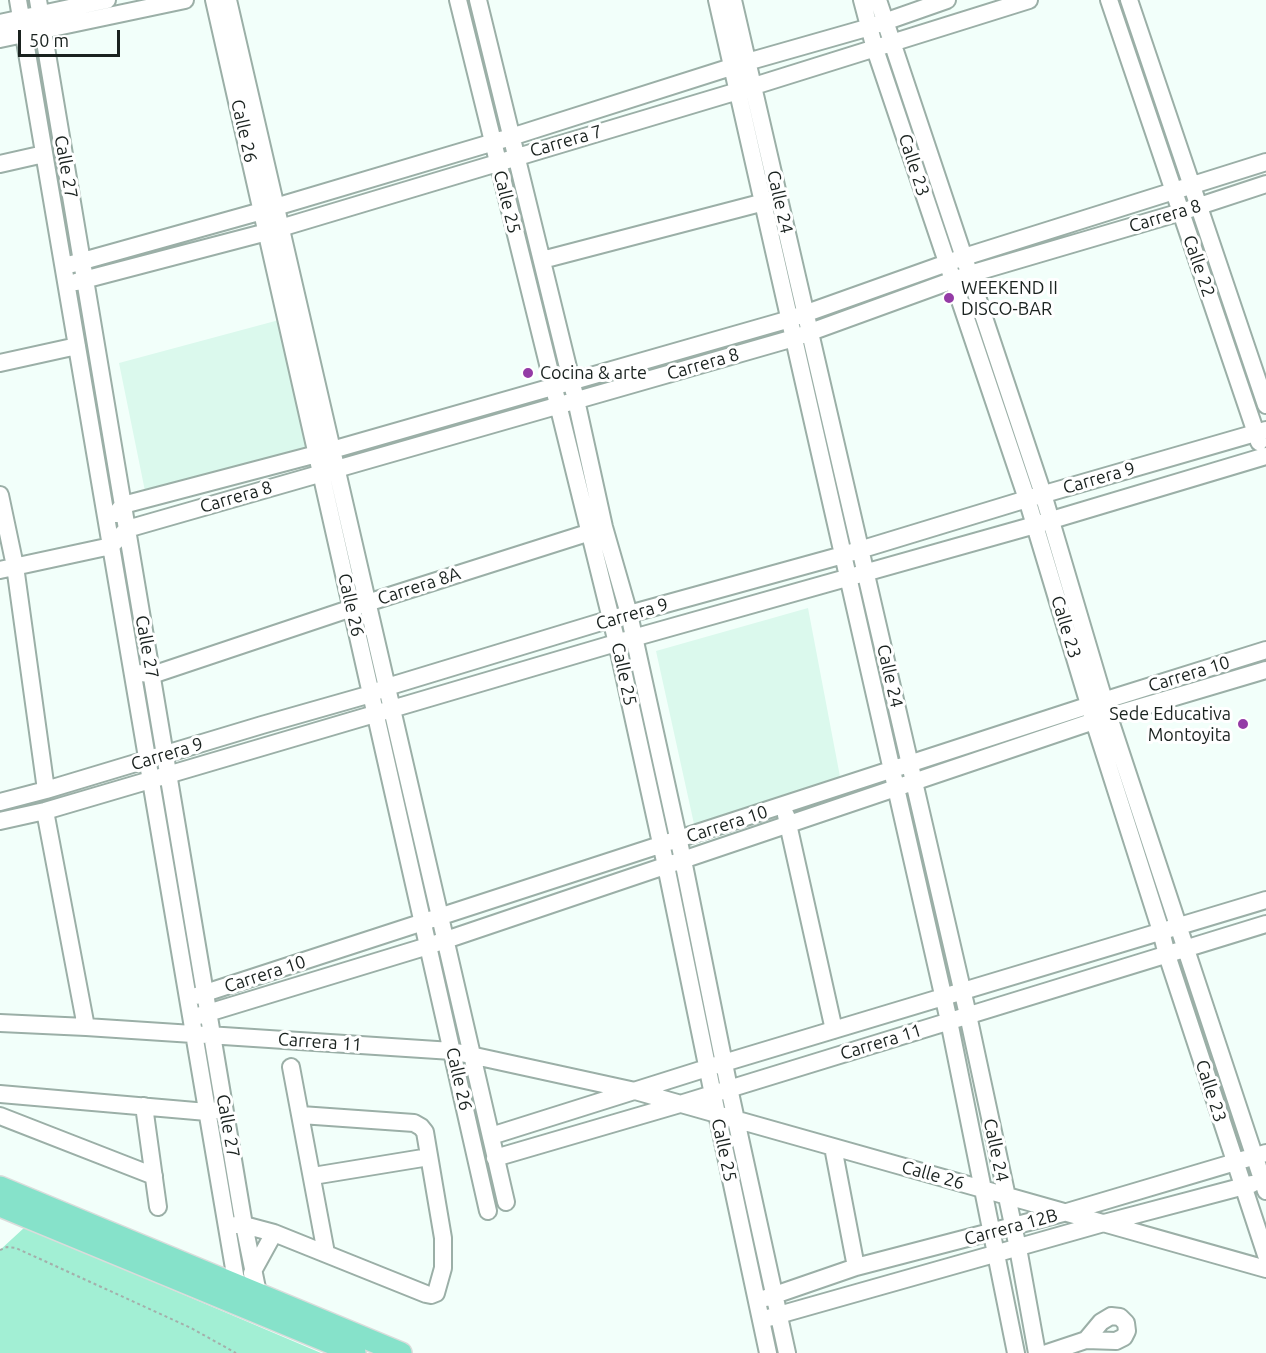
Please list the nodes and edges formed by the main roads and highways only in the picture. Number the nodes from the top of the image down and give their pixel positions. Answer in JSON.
{"nodes":[{"id":1,"x":0,"y":1187,"type":"edge"},
{"id":2,"x":0,"y":1206,"type":"edge"},
{"id":3,"x":355,"y":1353,"type":"edge"},
{"id":4,"x":401,"y":1353,"type":"edge"}],
"edges":[{"from":1,"to":4,"type":"main road"},
{"from":2,"to":3,"type":"main road"}]}
